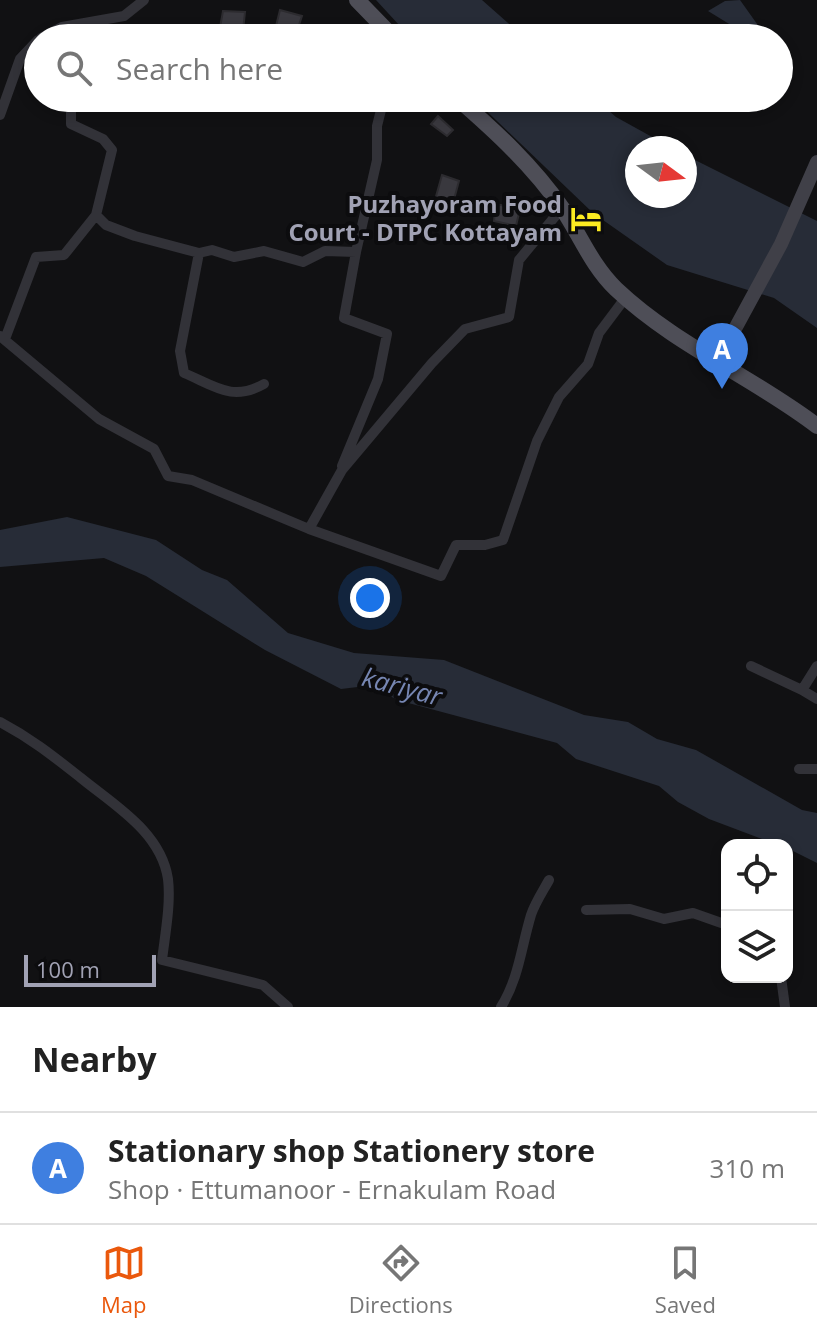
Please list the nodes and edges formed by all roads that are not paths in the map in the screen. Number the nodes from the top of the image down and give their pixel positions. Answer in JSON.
{"nodes":[{"id":1,"x":144,"y":0,"type":"edge"},
{"id":2,"x":357,"y":0,"type":"edge"},
{"id":3,"x":95,"y":22,"type":"joint"},
{"id":4,"x":82,"y":24,"type":"edge"},
{"id":5,"x":380,"y":24,"type":"edge"},
{"id":6,"x":24,"y":55,"type":"edge"},
{"id":7,"x":71,"y":112,"type":"edge"},
{"id":8,"x":380,"y":112,"type":"edge"},
{"id":9,"x":472,"y":112,"type":"edge"},
{"id":10,"x":0,"y":115,"type":"edge"},
{"id":11,"x":817,"y":162,"type":"edge"},
{"id":12,"x":562,"y":208,"type":"junction"},
{"id":13,"x":96,"y":215,"type":"junction"},
{"id":14,"x":356,"y":252,"type":"junction"},
{"id":15,"x":199,"y":253,"type":"junction"},
{"id":16,"x":626,"y":297,"type":"junction"},
{"id":17,"x":2,"y":338,"type":"edge"},
{"id":18,"x":717,"y":362,"type":"junction"},
{"id":19,"x":264,"y":384,"type":"dead end"},
{"id":20,"x":817,"y":426,"type":"edge"},
{"id":21,"x":337,"y":477,"type":"junction"},
{"id":22,"x":309,"y":529,"type":"junction"},
{"id":23,"x":751,"y":666,"type":"dead end"},
{"id":24,"x":817,"y":666,"type":"edge"},
{"id":25,"x":802,"y":690,"type":"junction"},
{"id":26,"x":817,"y":699,"type":"edge"},
{"id":27,"x":0,"y":722,"type":"edge"},
{"id":28,"x":799,"y":769,"type":"dead end"},
{"id":29,"x":817,"y":769,"type":"edge"},
{"id":30,"x":549,"y":880,"type":"dead end"},
{"id":31,"x":586,"y":910,"type":"dead end"},
{"id":32,"x":721,"y":923,"type":"edge"},
{"id":33,"x":782,"y":983,"type":"edge"},
{"id":34,"x":288,"y":1007,"type":"edge"},
{"id":35,"x":501,"y":1007,"type":"edge"},
{"id":36,"x":785,"y":1007,"type":"edge"}],
"edges":[{"from":1,"to":3,"type":"street"},
{"from":2,"to":5,"type":"main road"},
{"from":3,"to":4,"type":"street"},
{"from":6,"to":10,"type":"street"},
{"from":7,"to":13,"type":"street"},
{"from":8,"to":14,"type":"street"},
{"from":9,"to":12,"type":"main road"},
{"from":11,"to":18,"type":"main road"},
{"from":12,"to":16,"type":"main road"},
{"from":12,"to":21,"type":"street"},
{"from":13,"to":15,"type":"street"},
{"from":13,"to":17,"type":"street"},
{"from":14,"to":15,"type":"street"},
{"from":14,"to":21,"type":"street"},
{"from":15,"to":19,"type":"street"},
{"from":16,"to":18,"type":"main road"},
{"from":16,"to":22,"type":"street"},
{"from":17,"to":22,"type":"street"},
{"from":18,"to":20,"type":"main road"},
{"from":21,"to":22,"type":"street"},
{"from":23,"to":25,"type":"street"},
{"from":24,"to":25,"type":"street"},
{"from":25,"to":26,"type":"street"},
{"from":27,"to":34,"type":"street"},
{"from":28,"to":29,"type":"street"},
{"from":30,"to":35,"type":"street"},
{"from":31,"to":32,"type":"street"},
{"from":33,"to":36,"type":"street"}]}
